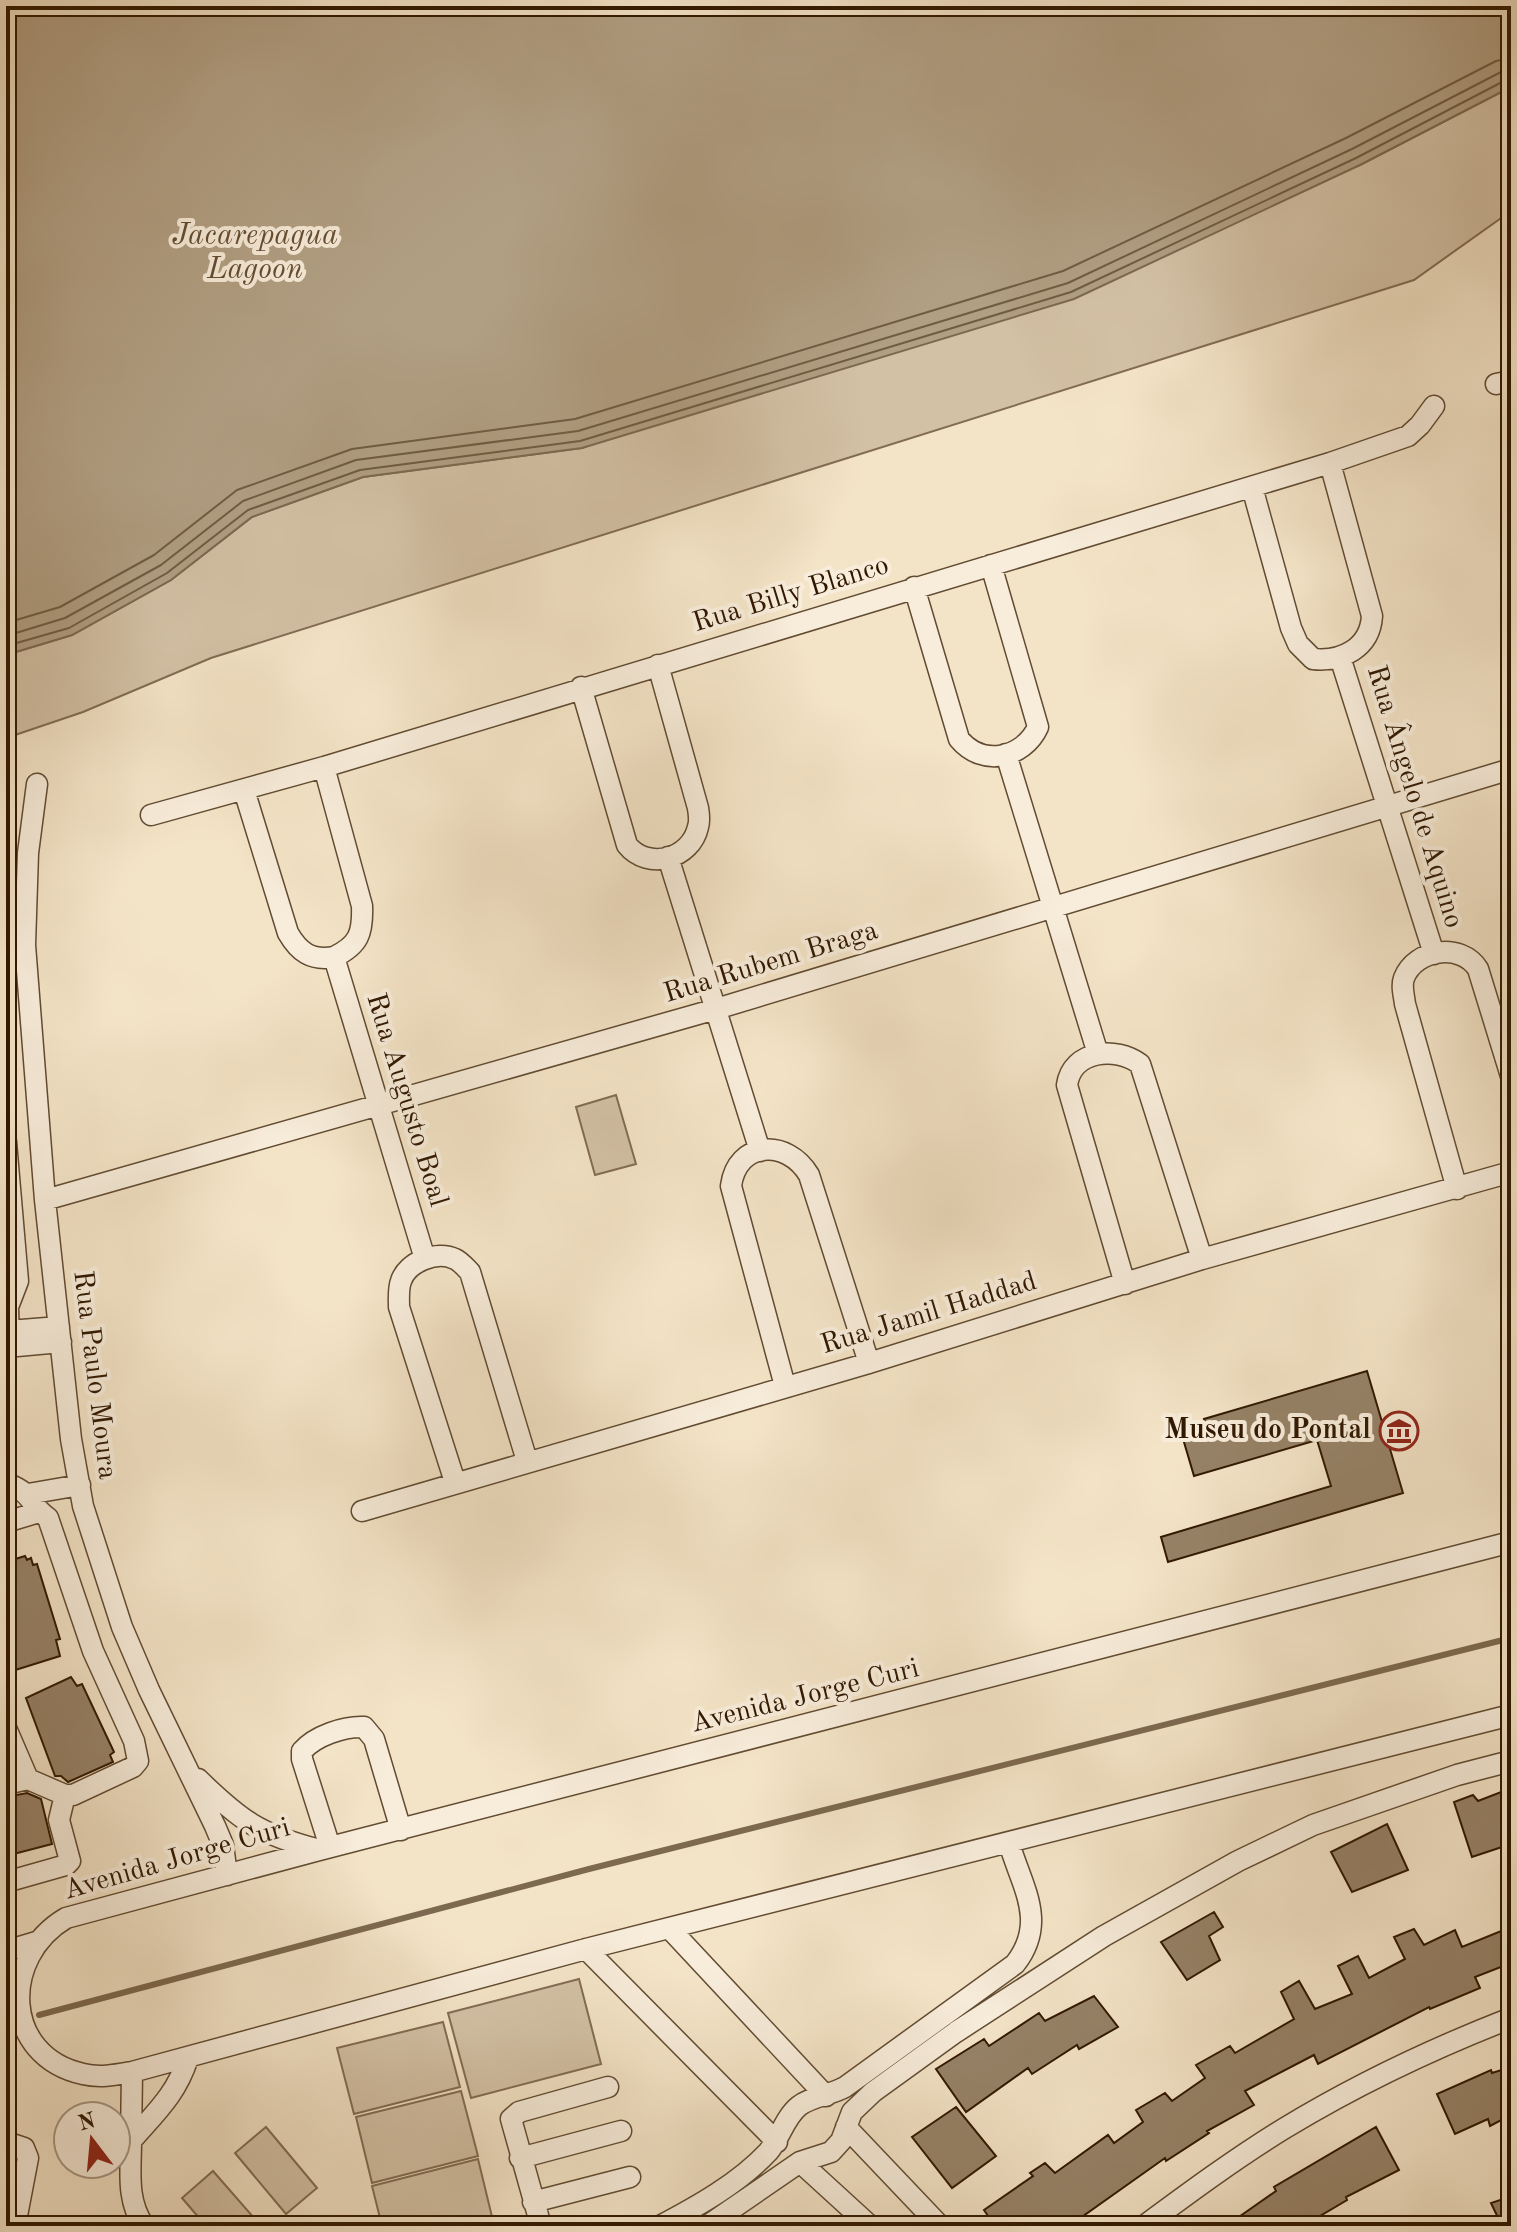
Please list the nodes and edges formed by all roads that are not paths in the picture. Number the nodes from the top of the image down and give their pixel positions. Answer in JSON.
{"nodes":[{"id":1,"x":1434,"y":406,"type":"dead end"},
{"id":2,"x":1330,"y":463,"type":"junction"},
{"id":3,"x":1252,"y":487,"type":"junction"},
{"id":4,"x":991,"y":565,"type":"junction"},
{"id":5,"x":914,"y":587,"type":"junction"},
{"id":6,"x":1340,"y":657,"type":"junction"},
{"id":7,"x":658,"y":665,"type":"junction"},
{"id":8,"x":581,"y":687,"type":"junction"},
{"id":9,"x":1006,"y":754,"type":"junction"},
{"id":10,"x":324,"y":767,"type":"junction"},
{"id":11,"x":1511,"y":769,"type":"edge"},
{"id":12,"x":37,"y":784,"type":"dead end"},
{"id":13,"x":244,"y":790,"type":"junction"},
{"id":14,"x":1387,"y":806,"type":"junction"},
{"id":15,"x":151,"y":815,"type":"dead end"},
{"id":16,"x":668,"y":857,"type":"junction"},
{"id":17,"x":1053,"y":908,"type":"junction"},
{"id":18,"x":1434,"y":954,"type":"junction"},
{"id":19,"x":334,"y":957,"type":"junction"},
{"id":20,"x":716,"y":1009,"type":"junction"},
{"id":21,"x":1098,"y":1054,"type":"junction"},
{"id":22,"x":1511,"y":1076,"type":"edge"},
{"id":23,"x":379,"y":1107,"type":"junction"},
{"id":24,"x":6,"y":1142,"type":"edge"},
{"id":25,"x":760,"y":1151,"type":"junction"},
{"id":26,"x":1511,"y":1172,"type":"edge"},
{"id":27,"x":1457,"y":1189,"type":"junction"},
{"id":28,"x":45,"y":1200,"type":"junction"},
{"id":29,"x":425,"y":1259,"type":"junction"},
{"id":30,"x":1202,"y":1259,"type":"junction"},
{"id":31,"x":1125,"y":1284,"type":"junction"},
{"id":32,"x":60,"y":1334,"type":"junction"},
{"id":33,"x":8,"y":1341,"type":"edge"},
{"id":34,"x":869,"y":1363,"type":"junction"},
{"id":35,"x":785,"y":1386,"type":"junction"},
{"id":36,"x":527,"y":1461,"type":"junction"},
{"id":37,"x":455,"y":1482,"type":"junction"},
{"id":38,"x":6,"y":1483,"type":"edge"},
{"id":39,"x":80,"y":1485,"type":"junction"},
{"id":40,"x":28,"y":1494,"type":"junction"},
{"id":41,"x":362,"y":1511,"type":"dead end"},
{"id":42,"x":39,"y":1512,"type":"junction"},
{"id":43,"x":6,"y":1522,"type":"edge"},
{"id":44,"x":1511,"y":1542,"type":"edge"},
{"id":45,"x":1511,"y":1715,"type":"edge"},
{"id":46,"x":6,"y":1728,"type":"edge"},
{"id":47,"x":1511,"y":1761,"type":"edge"},
{"id":48,"x":184,"y":1764,"type":"junction"},
{"id":49,"x":28,"y":1779,"type":"junction"},
{"id":50,"x":6,"y":1784,"type":"edge"},
{"id":51,"x":65,"y":1795,"type":"junction"},
{"id":52,"x":401,"y":1830,"type":"junction"},
{"id":53,"x":1009,"y":1843,"type":"junction"},
{"id":54,"x":324,"y":1849,"type":"junction"},
{"id":55,"x":227,"y":1875,"type":"junction"},
{"id":56,"x":6,"y":1882,"type":"edge"},
{"id":57,"x":670,"y":1929,"type":"junction"},
{"id":58,"x":36,"y":1942,"type":"junction"},
{"id":59,"x":586,"y":1949,"type":"junction"},
{"id":60,"x":6,"y":1951,"type":"edge"},
{"id":61,"x":1511,"y":2018,"type":"edge"},
{"id":62,"x":188,"y":2058,"type":"junction"},
{"id":63,"x":132,"y":2072,"type":"junction"},
{"id":64,"x":608,"y":2087,"type":"dead end"},
{"id":65,"x":826,"y":2096,"type":"junction"},
{"id":66,"x":132,"y":2100,"type":"edge"},
{"id":67,"x":846,"y":2127,"type":"junction"},
{"id":68,"x":621,"y":2131,"type":"dead end"},
{"id":69,"x":132,"y":2140,"type":"edge"},
{"id":70,"x":6,"y":2142,"type":"edge"},
{"id":71,"x":777,"y":2142,"type":"junction"},
{"id":72,"x":520,"y":2158,"type":"junction"},
{"id":73,"x":800,"y":2162,"type":"junction"},
{"id":74,"x":630,"y":2177,"type":"dead end"},
{"id":75,"x":131,"y":2180,"type":"edge"},
{"id":76,"x":533,"y":2202,"type":"junction"},
{"id":77,"x":15,"y":2226,"type":"edge"},
{"id":78,"x":144,"y":2226,"type":"edge"},
{"id":79,"x":541,"y":2226,"type":"edge"},
{"id":80,"x":660,"y":2226,"type":"edge"},
{"id":81,"x":707,"y":2226,"type":"edge"},
{"id":82,"x":870,"y":2226,"type":"edge"},
{"id":83,"x":940,"y":2226,"type":"edge"},
{"id":84,"x":1144,"y":2226,"type":"edge"}],
"edges":[{"from":1,"to":2,"type":"street","name":"Rua Billy Blanco"},
{"from":2,"to":3,"type":"street","name":"Rua Billy Blanco"},
{"from":2,"to":6,"type":"street","name":"Rua Ângelo de Aquino"},
{"from":3,"to":4,"type":"street","name":"Rua Billy Blanco"},
{"from":3,"to":6,"type":"street","name":"Rua Ângelo de Aquino"},
{"from":4,"to":5,"type":"street","name":"Rua Billy Blanco"},
{"from":4,"to":9,"type":"street"},
{"from":5,"to":7,"type":"street","name":"Rua Billy Blanco"},
{"from":5,"to":9,"type":"street"},
{"from":6,"to":14,"type":"street","name":"Rua Ângelo de Aquino"},
{"from":7,"to":8,"type":"street","name":"Rua Billy Blanco"},
{"from":7,"to":16,"type":"street"},
{"from":8,"to":10,"type":"street","name":"Rua Billy Blanco"},
{"from":8,"to":16,"type":"street"},
{"from":9,"to":17,"type":"street"},
{"from":10,"to":13,"type":"street","name":"Rua Billy Blanco"},
{"from":10,"to":19,"type":"street"},
{"from":11,"to":14,"type":"street","name":"Rua Rubem Braga"},
{"from":12,"to":28,"type":"street","name":"Rua Paulo Moura"},
{"from":13,"to":15,"type":"street","name":"Rua Billy Blanco"},
{"from":13,"to":19,"type":"street"},
{"from":14,"to":17,"type":"street","name":"Rua Rubem Braga"},
{"from":14,"to":18,"type":"street","name":"Rua Ângelo de Aquino"},
{"from":16,"to":20,"type":"street"},
{"from":17,"to":20,"type":"street","name":"Rua Rubem Braga"},
{"from":17,"to":21,"type":"street"},
{"from":18,"to":22,"type":"street","name":"Rua Ângelo de Aquino"},
{"from":18,"to":27,"type":"street","name":"Rua Ângelo de Aquino"},
{"from":19,"to":23,"type":"street","name":"Rua Augusto Boal"},
{"from":20,"to":23,"type":"street","name":"Rua Rubem Braga"},
{"from":20,"to":25,"type":"street"},
{"from":21,"to":30,"type":"street"},
{"from":21,"to":31,"type":"street"},
{"from":23,"to":28,"type":"street","name":"Rua Rubem Braga"},
{"from":23,"to":29,"type":"street","name":"Rua Augusto Boal"},
{"from":24,"to":33,"type":"street"},
{"from":25,"to":34,"type":"street"},
{"from":25,"to":35,"type":"street"},
{"from":26,"to":27,"type":"street","name":"Rua Jamil Haddad"},
{"from":27,"to":30,"type":"street","name":"Rua Jamil Haddad"},
{"from":28,"to":32,"type":"street","name":"Rua Paulo Moura"},
{"from":29,"to":36,"type":"street"},
{"from":29,"to":37,"type":"street"},
{"from":30,"to":31,"type":"street","name":"Rua Jamil Haddad"},
{"from":31,"to":34,"type":"street","name":"Rua Jamil Haddad"},
{"from":32,"to":33,"type":"street"},
{"from":32,"to":39,"type":"street","name":"Rua Paulo Moura"},
{"from":34,"to":35,"type":"street","name":"Rua Jamil Haddad"},
{"from":35,"to":36,"type":"street","name":"Rua Jamil Haddad"},
{"from":36,"to":37,"type":"street","name":"Rua Jamil Haddad"},
{"from":37,"to":41,"type":"street","name":"Rua Jamil Haddad"},
{"from":38,"to":40,"type":"street"},
{"from":39,"to":40,"type":"street"},
{"from":39,"to":48,"type":"street","name":"Rua Paulo Moura"},
{"from":40,"to":42,"type":"street"},
{"from":42,"to":43,"type":"street"},
{"from":42,"to":51,"type":"street"},
{"from":44,"to":52,"type":"street","name":"Avenida Jorge Curi"},
{"from":45,"to":53,"type":"street","name":"Avenida Jorge Curi"},
{"from":46,"to":49,"type":"street"},
{"from":47,"to":67,"type":"street"},
{"from":48,"to":54,"type":"street","name":"Rua Paulo Moura"},
{"from":48,"to":55,"type":"street","name":"Rua Paulo Moura"},
{"from":49,"to":50,"type":"street"},
{"from":49,"to":51,"type":"street"},
{"from":51,"to":56,"type":"street"},
{"from":52,"to":54,"type":"street","name":"Avenida Jorge Curi"},
{"from":52,"to":54,"type":"street"},
{"from":53,"to":57,"type":"street","name":"Avenida Jorge Curi"},
{"from":53,"to":65,"type":"street"},
{"from":54,"to":55,"type":"street","name":"Avenida Jorge Curi"},
{"from":55,"to":58,"type":"street","name":"Avenida Jorge Curi"},
{"from":57,"to":59,"type":"street","name":"Avenida Jorge Curi"},
{"from":57,"to":65,"type":"street"},
{"from":58,"to":60,"type":"street"},
{"from":58,"to":63,"type":"street","name":"Avenida Jorge Curi"},
{"from":59,"to":62,"type":"street","name":"Avenida Jorge Curi"},
{"from":59,"to":71,"type":"street"},
{"from":61,"to":84,"type":"street"},
{"from":62,"to":63,"type":"street","name":"Avenida Jorge Curi"},
{"from":62,"to":69,"type":"street"},
{"from":63,"to":66,"type":"street"},
{"from":64,"to":72,"type":"street"},
{"from":65,"to":71,"type":"street"},
{"from":67,"to":73,"type":"street"},
{"from":67,"to":83,"type":"street"},
{"from":68,"to":72,"type":"street"},
{"from":70,"to":77,"type":"street"},
{"from":71,"to":80,"type":"street"},
{"from":72,"to":76,"type":"street"},
{"from":73,"to":81,"type":"street"},
{"from":73,"to":82,"type":"street"},
{"from":74,"to":76,"type":"street"},
{"from":75,"to":78,"type":"street"},
{"from":76,"to":79,"type":"street"}]}
